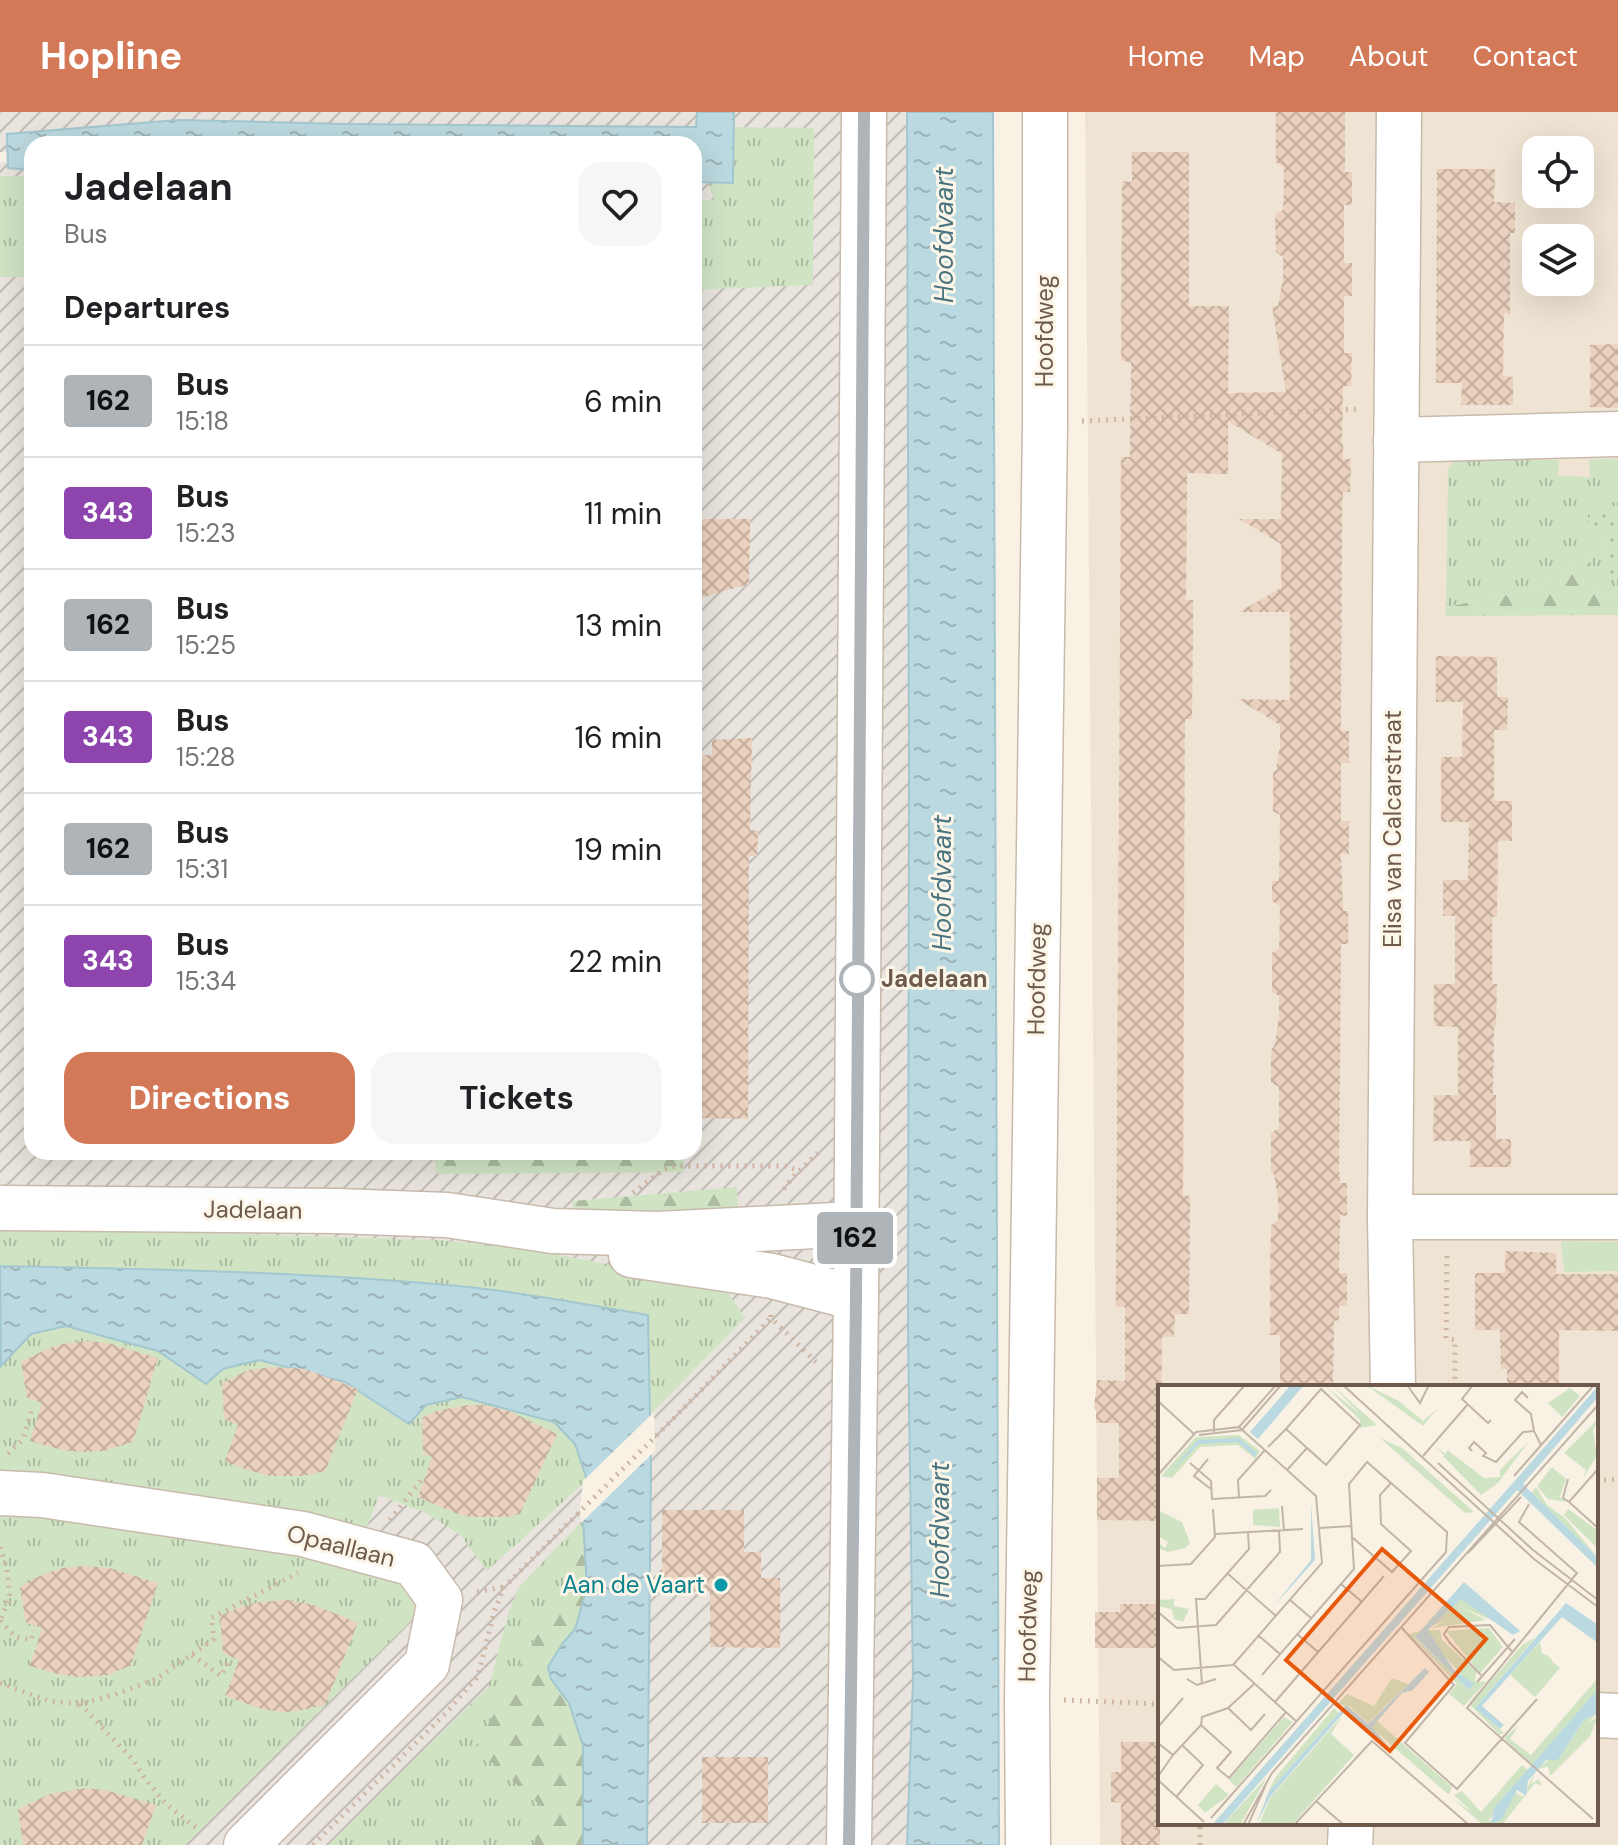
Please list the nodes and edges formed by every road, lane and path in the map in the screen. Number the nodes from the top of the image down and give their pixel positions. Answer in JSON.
{"nodes":[{"id":1,"x":864,"y":112,"type":"edge"},
{"id":2,"x":1045,"y":112,"type":"edge"},
{"id":3,"x":1399,"y":123,"type":"edge"},
{"id":4,"x":1045,"y":423,"type":"junction"},
{"id":5,"x":1396,"y":424,"type":"junction"},
{"id":6,"x":1618,"y":434,"type":"edge"},
{"id":7,"x":799,"y":1171,"type":"dead end"},
{"id":8,"x":632,"y":1194,"type":"dead end"},
{"id":9,"x":0,"y":1208,"type":"edge"},
{"id":10,"x":1390,"y":1217,"type":"junction"},
{"id":11,"x":1447,"y":1217,"type":"junction"},
{"id":12,"x":1618,"y":1217,"type":"edge"},
{"id":13,"x":855,"y":1224,"type":"junction"},
{"id":14,"x":553,"y":1231,"type":"junction"},
{"id":15,"x":856,"y":1298,"type":"junction"},
{"id":16,"x":771,"y":1318,"type":"dead end"},
{"id":17,"x":1393,"y":1385,"type":"edge"},
{"id":18,"x":1455,"y":1385,"type":"edge"},
{"id":19,"x":33,"y":1406,"type":"dead end"},
{"id":20,"x":0,"y":1458,"type":"edge"},
{"id":21,"x":424,"y":1476,"type":"dead end"},
{"id":22,"x":1618,"y":1479,"type":"edge"},
{"id":23,"x":1604,"y":1480,"type":"dead end"},
{"id":24,"x":0,"y":1493,"type":"edge"},
{"id":25,"x":580,"y":1511,"type":"dead end"},
{"id":26,"x":0,"y":1547,"type":"edge"},
{"id":27,"x":366,"y":1551,"type":"junction"},
{"id":28,"x":0,"y":1621,"type":"edge"},
{"id":29,"x":34,"y":1630,"type":"dead end"},
{"id":30,"x":192,"y":1655,"type":"junction"},
{"id":31,"x":228,"y":1662,"type":"dead end"},
{"id":32,"x":0,"y":1683,"type":"edge"},
{"id":33,"x":1027,"y":1699,"type":"junction"},
{"id":34,"x":80,"y":1704,"type":"junction"},
{"id":35,"x":1158,"y":1704,"type":"edge"},
{"id":36,"x":1598,"y":1715,"type":"edge"},
{"id":37,"x":1618,"y":1716,"type":"edge"},
{"id":38,"x":1351,"y":1825,"type":"edge"},
{"id":39,"x":199,"y":1830,"type":"dead end"},
{"id":40,"x":246,"y":1845,"type":"edge"},
{"id":41,"x":849,"y":1845,"type":"edge"},
{"id":42,"x":1028,"y":1845,"type":"edge"},
{"id":43,"x":1350,"y":1845,"type":"edge"}],
"edges":[{"from":1,"to":13,"type":"street"},
{"from":2,"to":4,"type":"street","name":"Hoofdweg"},
{"from":3,"to":5,"type":"street","name":"Elisa van Calcarstraat"},
{"from":4,"to":5,"type":"path"},
{"from":4,"to":33,"type":"street","name":"Hoofdweg"},
{"from":5,"to":6,"type":"street"},
{"from":5,"to":10,"type":"street","name":"Elisa van Calcarstraat"},
{"from":7,"to":8,"type":"path"},
{"from":9,"to":14,"type":"street","name":"Jadelaan"},
{"from":10,"to":11,"type":"street"},
{"from":10,"to":17,"type":"street","name":"Elisa van Calcarstraat"},
{"from":11,"to":12,"type":"street"},
{"from":11,"to":18,"type":"path"},
{"from":13,"to":14,"type":"street","name":"Jadelaan"},
{"from":13,"to":15,"type":"street"},
{"from":14,"to":15,"type":"street","name":"Jadelaan"},
{"from":15,"to":41,"type":"street"},
{"from":16,"to":25,"type":"path"},
{"from":19,"to":20,"type":"path"},
{"from":21,"to":27,"type":"path"},
{"from":22,"to":23,"type":"path"},
{"from":24,"to":27,"type":"street","name":"Opaallaan"},
{"from":26,"to":28,"type":"path"},
{"from":27,"to":30,"type":"path"},
{"from":27,"to":40,"type":"street","name":"Opaallaan"},
{"from":28,"to":29,"type":"path"},
{"from":30,"to":31,"type":"path"},
{"from":30,"to":34,"type":"path"},
{"from":32,"to":34,"type":"path"},
{"from":33,"to":35,"type":"path"},
{"from":33,"to":42,"type":"street","name":"Hoofdweg"},
{"from":34,"to":39,"type":"path"},
{"from":36,"to":37,"type":"street"},
{"from":38,"to":43,"type":"street"}]}
